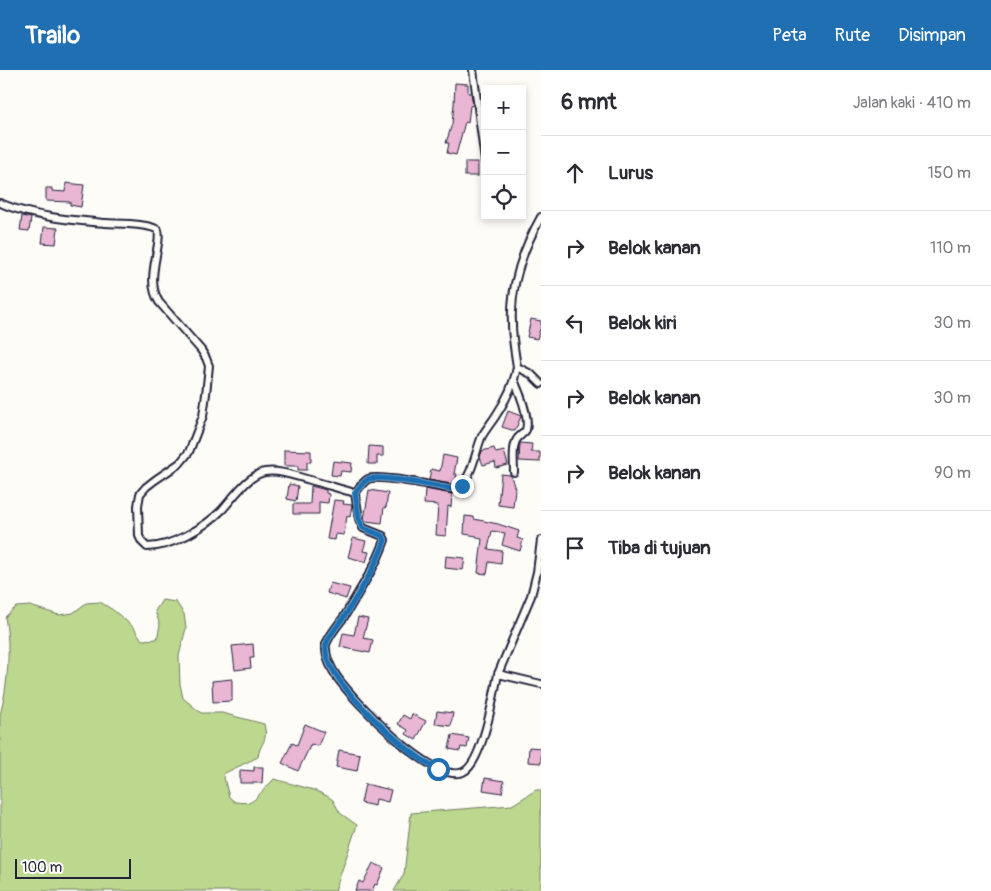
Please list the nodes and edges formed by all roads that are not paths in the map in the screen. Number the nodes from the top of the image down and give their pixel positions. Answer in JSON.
{"nodes":[{"id":1,"x":473,"y":70,"type":"edge"},
{"id":2,"x":481,"y":131,"type":"edge"},
{"id":3,"x":0,"y":203,"type":"edge"},
{"id":4,"x":541,"y":217,"type":"edge"},
{"id":5,"x":517,"y":367,"type":"junction"},
{"id":6,"x":514,"y":380,"type":"junction"},
{"id":7,"x":541,"y":384,"type":"edge"},
{"id":8,"x":514,"y":472,"type":"dead end"},
{"id":9,"x":355,"y":493,"type":"junction"},
{"id":10,"x":541,"y":540,"type":"edge"},
{"id":11,"x":498,"y":674,"type":"junction"},
{"id":12,"x":541,"y":684,"type":"edge"}],
"edges":[{"from":1,"to":2,"type":"street"},
{"from":3,"to":9,"type":"street"},
{"from":4,"to":5,"type":"street"},
{"from":5,"to":6,"type":"street"},
{"from":5,"to":7,"type":"street"},
{"from":6,"to":8,"type":"street"},
{"from":6,"to":9,"type":"street"},
{"from":9,"to":11,"type":"street"},
{"from":10,"to":11,"type":"street"},
{"from":11,"to":12,"type":"street"}]}
